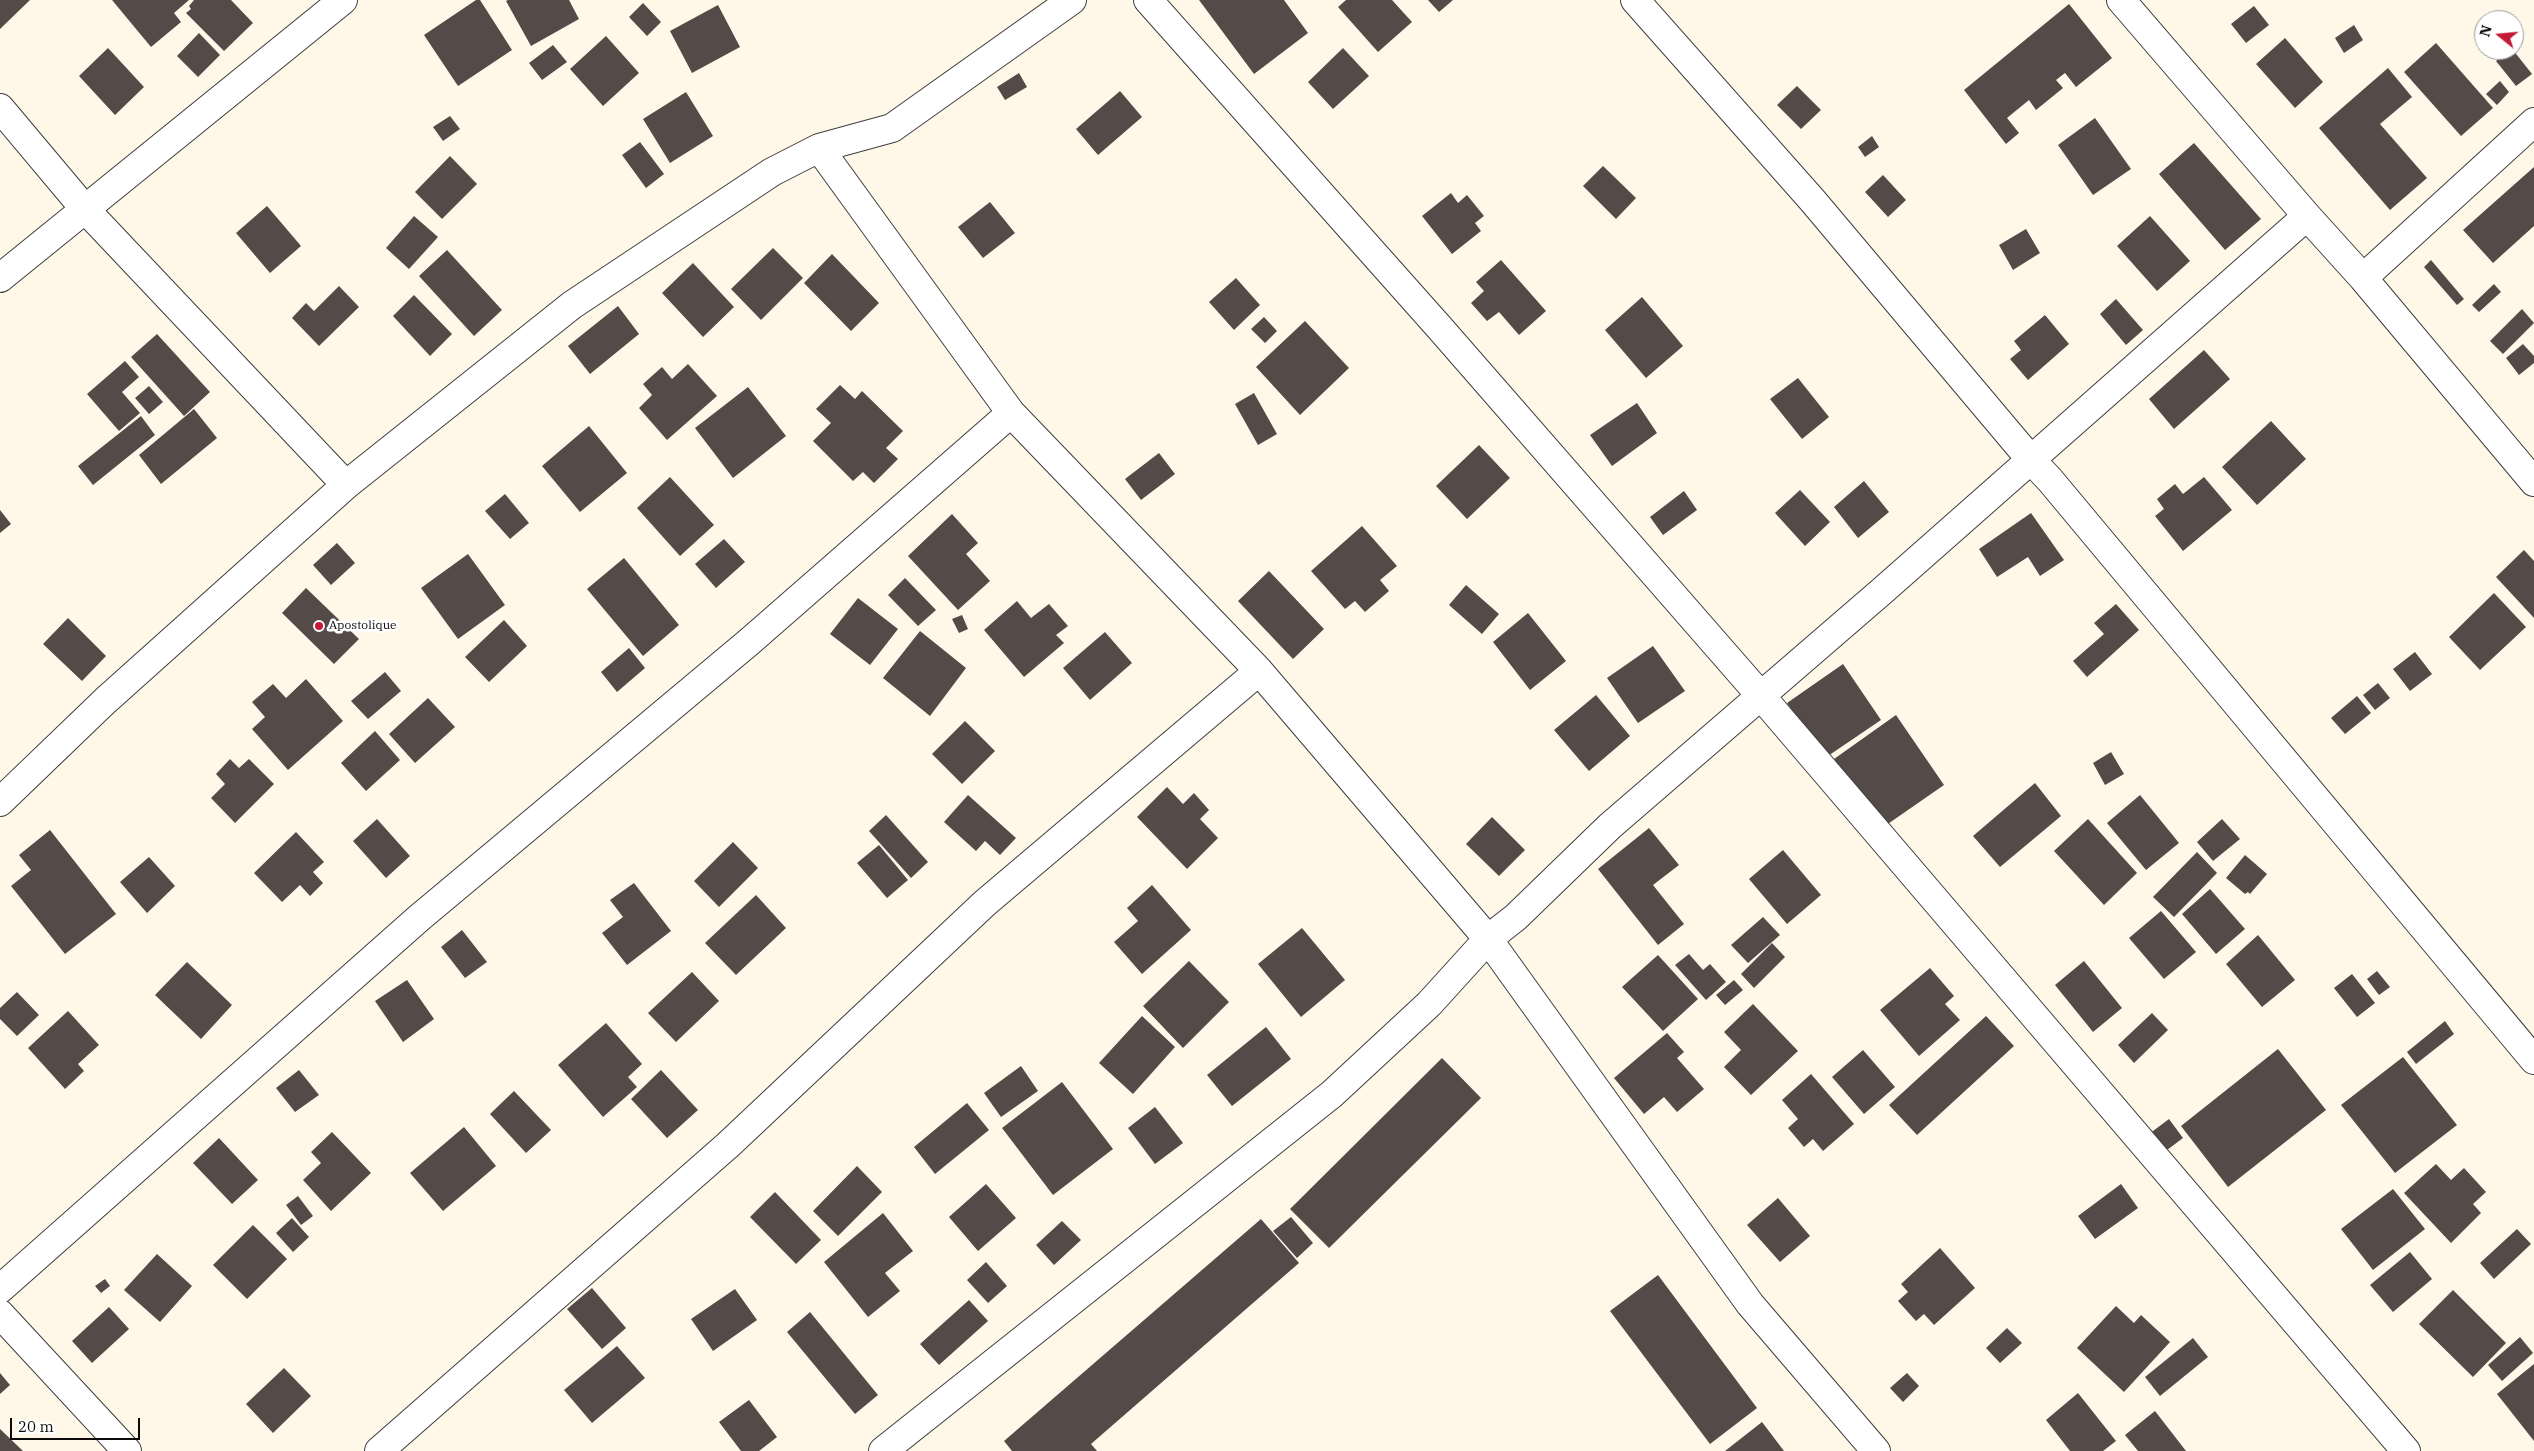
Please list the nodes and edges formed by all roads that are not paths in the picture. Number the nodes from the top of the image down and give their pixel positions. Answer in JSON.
{"nodes":[{"id":1,"x":343,"y":0,"type":"edge"},
{"id":2,"x":1072,"y":0,"type":"edge"},
{"id":3,"x":1148,"y":0,"type":"edge"},
{"id":4,"x":1635,"y":0,"type":"edge"},
{"id":5,"x":2121,"y":0,"type":"edge"},
{"id":6,"x":0,"y":108,"type":"edge"},
{"id":7,"x":2534,"y":122,"type":"edge"},
{"id":8,"x":819,"y":148,"type":"junction"},
{"id":9,"x":84,"y":208,"type":"junction"},
{"id":10,"x":2306,"y":216,"type":"junction"},
{"id":11,"x":0,"y":278,"type":"edge"},
{"id":12,"x":2363,"y":278,"type":"junction"},
{"id":13,"x":1011,"y":413,"type":"junction"},
{"id":14,"x":2031,"y":460,"type":"junction"},
{"id":15,"x":2534,"y":482,"type":"edge"},
{"id":16,"x":346,"y":485,"type":"junction"},
{"id":17,"x":1260,"y":671,"type":"junction"},
{"id":18,"x":1761,"y":696,"type":"junction"},
{"id":19,"x":0,"y":802,"type":"edge"},
{"id":20,"x":1488,"y":939,"type":"junction"},
{"id":21,"x":2534,"y":1060,"type":"edge"},
{"id":22,"x":0,"y":1289,"type":"edge"},
{"id":23,"x":0,"y":1314,"type":"edge"},
{"id":24,"x":127,"y":1451,"type":"edge"},
{"id":25,"x":380,"y":1451,"type":"edge"},
{"id":26,"x":883,"y":1451,"type":"edge"},
{"id":27,"x":1876,"y":1451,"type":"edge"},
{"id":28,"x":2406,"y":1451,"type":"edge"}],
"edges":[{"from":1,"to":9,"type":"street"},
{"from":2,"to":8,"type":"street"},
{"from":3,"to":18,"type":"street"},
{"from":4,"to":14,"type":"street"},
{"from":5,"to":10,"type":"street"},
{"from":6,"to":9,"type":"street"},
{"from":7,"to":12,"type":"street"},
{"from":8,"to":13,"type":"street"},
{"from":8,"to":16,"type":"street"},
{"from":9,"to":11,"type":"street"},
{"from":9,"to":16,"type":"street"},
{"from":10,"to":12,"type":"street"},
{"from":10,"to":14,"type":"street"},
{"from":12,"to":15,"type":"street"},
{"from":13,"to":17,"type":"street"},
{"from":13,"to":22,"type":"street"},
{"from":14,"to":18,"type":"street"},
{"from":14,"to":21,"type":"street"},
{"from":16,"to":19,"type":"street"},
{"from":17,"to":20,"type":"street"},
{"from":17,"to":25,"type":"street"},
{"from":18,"to":20,"type":"street"},
{"from":18,"to":28,"type":"street"},
{"from":20,"to":26,"type":"street"},
{"from":20,"to":27,"type":"street"},
{"from":23,"to":24,"type":"street"}]}
